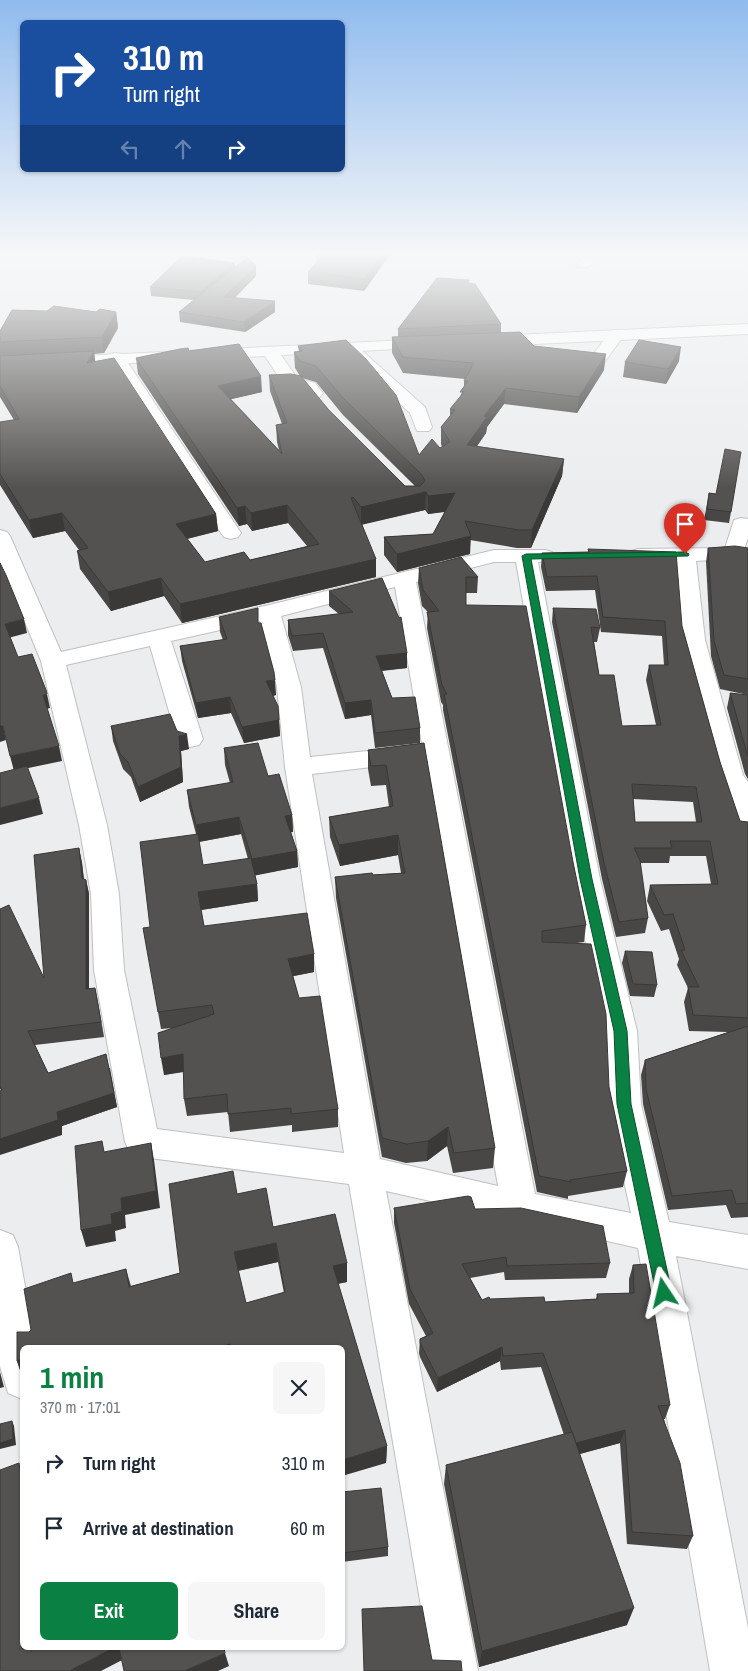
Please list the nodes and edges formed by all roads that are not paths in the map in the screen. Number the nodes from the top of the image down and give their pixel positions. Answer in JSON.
{"nodes":[{"id":1,"x":682,"y":332,"type":"edge"},
{"id":2,"x":616,"y":335,"type":"junction"},
{"id":3,"x":522,"y":340,"type":"junction"},
{"id":4,"x":474,"y":342,"type":"edge"},
{"id":5,"x":445,"y":343,"type":"edge"},
{"id":6,"x":350,"y":348,"type":"junction"},
{"id":7,"x":270,"y":352,"type":"junction"},
{"id":8,"x":116,"y":358,"type":"junction"},
{"id":9,"x":0,"y":365,"type":"edge"},
{"id":10,"x":325,"y":406,"type":"edge"},
{"id":11,"x":423,"y":427,"type":"dead end"},
{"id":12,"x":748,"y":525,"type":"edge"},
{"id":13,"x":231,"y":532,"type":"dead end"},
{"id":14,"x":0,"y":536,"type":"edge"},
{"id":15,"x":685,"y":554,"type":"junction"},
{"id":16,"x":615,"y":555,"type":"edge"},
{"id":17,"x":526,"y":556,"type":"junction"},
{"id":18,"x":566,"y":556,"type":"edge"},
{"id":19,"x":404,"y":578,"type":"junction"},
{"id":20,"x":270,"y":612,"type":"junction"},
{"id":21,"x":158,"y":636,"type":"junction"},
{"id":22,"x":53,"y":661,"type":"junction"},
{"id":23,"x":190,"y":739,"type":"dead end"},
{"id":24,"x":436,"y":752,"type":"junction"},
{"id":25,"x":298,"y":767,"type":"junction"},
{"id":26,"x":742,"y":783,"type":"edge"},
{"id":27,"x":748,"y":828,"type":"edge"},
{"id":28,"x":364,"y":1171,"type":"junction"},
{"id":29,"x":520,"y":1207,"type":"junction"},
{"id":30,"x":654,"y":1236,"type":"junction"},
{"id":31,"x":0,"y":1247,"type":"edge"},
{"id":32,"x":748,"y":1252,"type":"edge"},
{"id":33,"x":20,"y":1367,"type":"edge"},
{"id":34,"x":455,"y":1671,"type":"edge"},
{"id":35,"x":733,"y":1671,"type":"edge"}],
"edges":[{"from":1,"to":2,"type":"street"},
{"from":2,"to":3,"type":"street"},
{"from":2,"to":3,"type":"street"},
{"from":3,"to":4,"type":"street"},
{"from":5,"to":6,"type":"street"},
{"from":6,"to":7,"type":"street"},
{"from":6,"to":11,"type":"street"},
{"from":7,"to":8,"type":"street"},
{"from":7,"to":10,"type":"street"},
{"from":8,"to":9,"type":"street"},
{"from":8,"to":13,"type":"street"},
{"from":12,"to":15,"type":"street"},
{"from":14,"to":22,"type":"street"},
{"from":15,"to":16,"type":"street"},
{"from":15,"to":26,"type":"street"},
{"from":17,"to":18,"type":"street"},
{"from":17,"to":19,"type":"street"},
{"from":17,"to":30,"type":"street"},
{"from":19,"to":20,"type":"street"},
{"from":19,"to":24,"type":"street"},
{"from":20,"to":21,"type":"street"},
{"from":20,"to":25,"type":"street"},
{"from":21,"to":22,"type":"street"},
{"from":21,"to":23,"type":"street"},
{"from":22,"to":28,"type":"street"},
{"from":24,"to":25,"type":"street"},
{"from":24,"to":29,"type":"street"},
{"from":25,"to":28,"type":"street"},
{"from":26,"to":27,"type":"street"},
{"from":28,"to":29,"type":"street"},
{"from":28,"to":34,"type":"street"},
{"from":29,"to":30,"type":"street"},
{"from":30,"to":32,"type":"street"},
{"from":30,"to":35,"type":"street"},
{"from":31,"to":33,"type":"street"}]}
